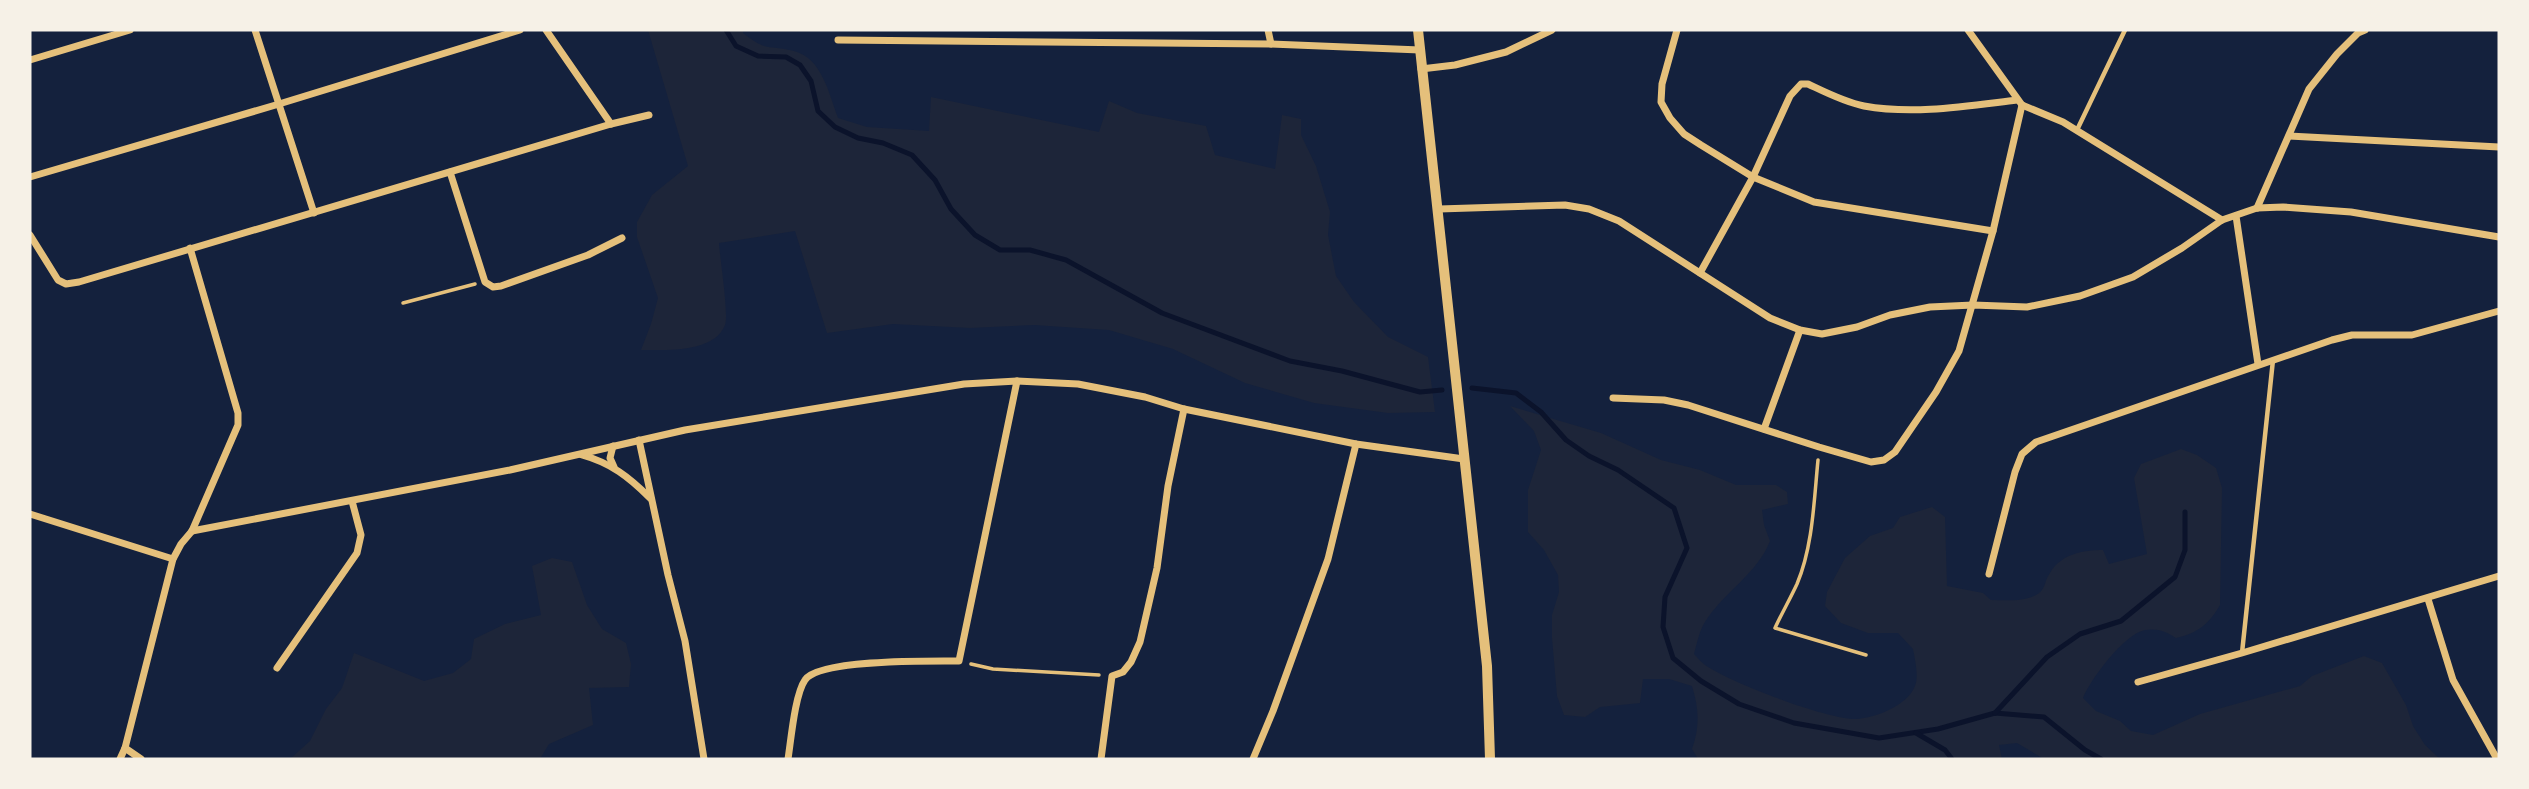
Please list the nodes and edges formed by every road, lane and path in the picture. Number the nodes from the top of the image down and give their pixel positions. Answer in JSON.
{"nodes":[{"id":1,"x":130,"y":30,"type":"edge"},
{"id":2,"x":255,"y":30,"type":"edge"},
{"id":3,"x":520,"y":30,"type":"edge"},
{"id":4,"x":546,"y":30,"type":"edge"},
{"id":5,"x":1268,"y":30,"type":"edge"},
{"id":6,"x":1418,"y":30,"type":"edge"},
{"id":7,"x":1552,"y":30,"type":"edge"},
{"id":8,"x":1677,"y":30,"type":"edge"},
{"id":9,"x":1968,"y":30,"type":"edge"},
{"id":10,"x":2125,"y":30,"type":"edge"},
{"id":11,"x":2365,"y":30,"type":"edge"},
{"id":12,"x":838,"y":40,"type":"dead end"},
{"id":13,"x":1270,"y":44,"type":"junction"},
{"id":14,"x":1420,"y":50,"type":"junction"},
{"id":15,"x":30,"y":60,"type":"edge"},
{"id":16,"x":1421,"y":69,"type":"junction"},
{"id":17,"x":2020,"y":103,"type":"junction"},
{"id":18,"x":279,"y":104,"type":"junction"},
{"id":19,"x":649,"y":115,"type":"dead end"},
{"id":20,"x":611,"y":124,"type":"junction"},
{"id":21,"x":2077,"y":131,"type":"junction"},
{"id":22,"x":2289,"y":136,"type":"junction"},
{"id":23,"x":2499,"y":148,"type":"edge"},
{"id":24,"x":450,"y":172,"type":"junction"},
{"id":25,"x":30,"y":177,"type":"edge"},
{"id":26,"x":1753,"y":177,"type":"junction"},
{"id":27,"x":2257,"y":208,"type":"junction"},
{"id":28,"x":1438,"y":209,"type":"junction"},
{"id":29,"x":314,"y":213,"type":"junction"},
{"id":30,"x":2236,"y":215,"type":"junction"},
{"id":31,"x":2222,"y":220,"type":"junction"},
{"id":32,"x":1993,"y":231,"type":"junction"},
{"id":33,"x":30,"y":235,"type":"edge"},
{"id":34,"x":2499,"y":237,"type":"edge"},
{"id":35,"x":622,"y":238,"type":"dead end"},
{"id":36,"x":190,"y":248,"type":"junction"},
{"id":37,"x":1700,"y":274,"type":"junction"},
{"id":38,"x":485,"y":282,"type":"junction"},
{"id":39,"x":402,"y":303,"type":"dead end"},
{"id":40,"x":1973,"y":305,"type":"junction"},
{"id":41,"x":2499,"y":311,"type":"edge"},
{"id":42,"x":1800,"y":330,"type":"junction"},
{"id":43,"x":2273,"y":359,"type":"junction"},
{"id":44,"x":2258,"y":365,"type":"junction"},
{"id":45,"x":1017,"y":381,"type":"junction"},
{"id":46,"x":1614,"y":398,"type":"dead end"},
{"id":47,"x":1184,"y":409,"type":"junction"},
{"id":48,"x":1764,"y":429,"type":"junction"},
{"id":49,"x":639,"y":440,"type":"junction"},
{"id":50,"x":1356,"y":444,"type":"junction"},
{"id":51,"x":613,"y":446,"type":"junction"},
{"id":52,"x":1819,"y":447,"type":"junction"},
{"id":53,"x":579,"y":454,"type":"junction"},
{"id":54,"x":1464,"y":459,"type":"junction"},
{"id":55,"x":614,"y":467,"type":"junction"},
{"id":56,"x":651,"y":499,"type":"junction"},
{"id":57,"x":352,"y":501,"type":"junction"},
{"id":58,"x":30,"y":514,"type":"edge"},
{"id":59,"x":192,"y":531,"type":"junction"},
{"id":60,"x":173,"y":559,"type":"junction"},
{"id":61,"x":1989,"y":574,"type":"dead end"},
{"id":62,"x":2499,"y":576,"type":"edge"},
{"id":63,"x":2428,"y":599,"type":"junction"},
{"id":64,"x":2242,"y":653,"type":"junction"},
{"id":65,"x":1866,"y":655,"type":"dead end"},
{"id":66,"x":959,"y":661,"type":"junction"},
{"id":67,"x":276,"y":668,"type":"dead end"},
{"id":68,"x":1112,"y":676,"type":"junction"},
{"id":69,"x":2138,"y":682,"type":"dead end"},
{"id":70,"x":125,"y":748,"type":"junction"},
{"id":71,"x":120,"y":759,"type":"edge"},
{"id":72,"x":141,"y":759,"type":"edge"},
{"id":73,"x":704,"y":759,"type":"edge"},
{"id":74,"x":788,"y":759,"type":"edge"},
{"id":75,"x":1101,"y":759,"type":"edge"},
{"id":76,"x":1253,"y":759,"type":"edge"},
{"id":77,"x":1490,"y":759,"type":"edge"},
{"id":78,"x":2497,"y":759,"type":"edge"}],
"edges":[{"from":1,"to":15,"type":"street"},
{"from":2,"to":18,"type":"street"},
{"from":3,"to":18,"type":"street"},
{"from":4,"to":20,"type":"street"},
{"from":5,"to":13,"type":"street"},
{"from":6,"to":14,"type":"street"},
{"from":7,"to":16,"type":"street"},
{"from":8,"to":26,"type":"street"},
{"from":9,"to":17,"type":"street"},
{"from":10,"to":21,"type":"lane"},
{"from":11,"to":22,"type":"street"},
{"from":12,"to":13,"type":"street"},
{"from":13,"to":14,"type":"street"},
{"from":14,"to":16,"type":"street"},
{"from":16,"to":28,"type":"street"},
{"from":17,"to":21,"type":"street"},
{"from":17,"to":26,"type":"street"},
{"from":17,"to":32,"type":"street"},
{"from":18,"to":25,"type":"street"},
{"from":18,"to":29,"type":"street"},
{"from":19,"to":20,"type":"street"},
{"from":20,"to":24,"type":"street"},
{"from":21,"to":31,"type":"street"},
{"from":22,"to":23,"type":"street"},
{"from":22,"to":27,"type":"street"},
{"from":24,"to":29,"type":"street"},
{"from":24,"to":38,"type":"street"},
{"from":26,"to":32,"type":"street"},
{"from":26,"to":37,"type":"street"},
{"from":27,"to":30,"type":"street"},
{"from":27,"to":34,"type":"street"},
{"from":28,"to":37,"type":"street"},
{"from":28,"to":54,"type":"street"},
{"from":29,"to":36,"type":"street"},
{"from":30,"to":31,"type":"street"},
{"from":30,"to":44,"type":"street"},
{"from":31,"to":40,"type":"street"},
{"from":32,"to":40,"type":"street"},
{"from":33,"to":36,"type":"street"},
{"from":35,"to":38,"type":"street"},
{"from":36,"to":59,"type":"street"},
{"from":37,"to":42,"type":"street"},
{"from":38,"to":39,"type":"path"},
{"from":40,"to":42,"type":"street"},
{"from":40,"to":52,"type":"street"},
{"from":41,"to":43,"type":"street"},
{"from":42,"to":48,"type":"street"},
{"from":43,"to":44,"type":"street"},
{"from":43,"to":64,"type":"lane"},
{"from":44,"to":61,"type":"street"},
{"from":45,"to":47,"type":"street"},
{"from":45,"to":49,"type":"street"},
{"from":45,"to":66,"type":"street"},
{"from":46,"to":48,"type":"street"},
{"from":47,"to":50,"type":"street"},
{"from":47,"to":68,"type":"street"},
{"from":48,"to":52,"type":"street"},
{"from":49,"to":51,"type":"street"},
{"from":49,"to":56,"type":"street"},
{"from":50,"to":54,"type":"street"},
{"from":50,"to":76,"type":"street"},
{"from":51,"to":53,"type":"street"},
{"from":51,"to":55,"type":"street"},
{"from":52,"to":65,"type":"path"},
{"from":53,"to":55,"type":"street"},
{"from":53,"to":57,"type":"street"},
{"from":54,"to":77,"type":"street"},
{"from":55,"to":56,"type":"street"},
{"from":56,"to":73,"type":"street"},
{"from":57,"to":59,"type":"street"},
{"from":57,"to":67,"type":"street"},
{"from":58,"to":60,"type":"street"},
{"from":59,"to":60,"type":"street"},
{"from":60,"to":70,"type":"street"},
{"from":62,"to":63,"type":"street"},
{"from":63,"to":64,"type":"street"},
{"from":63,"to":78,"type":"street"},
{"from":64,"to":69,"type":"street"},
{"from":66,"to":68,"type":"path"},
{"from":66,"to":74,"type":"street"},
{"from":68,"to":75,"type":"street"},
{"from":70,"to":71,"type":"street"},
{"from":70,"to":72,"type":"street"}]}
